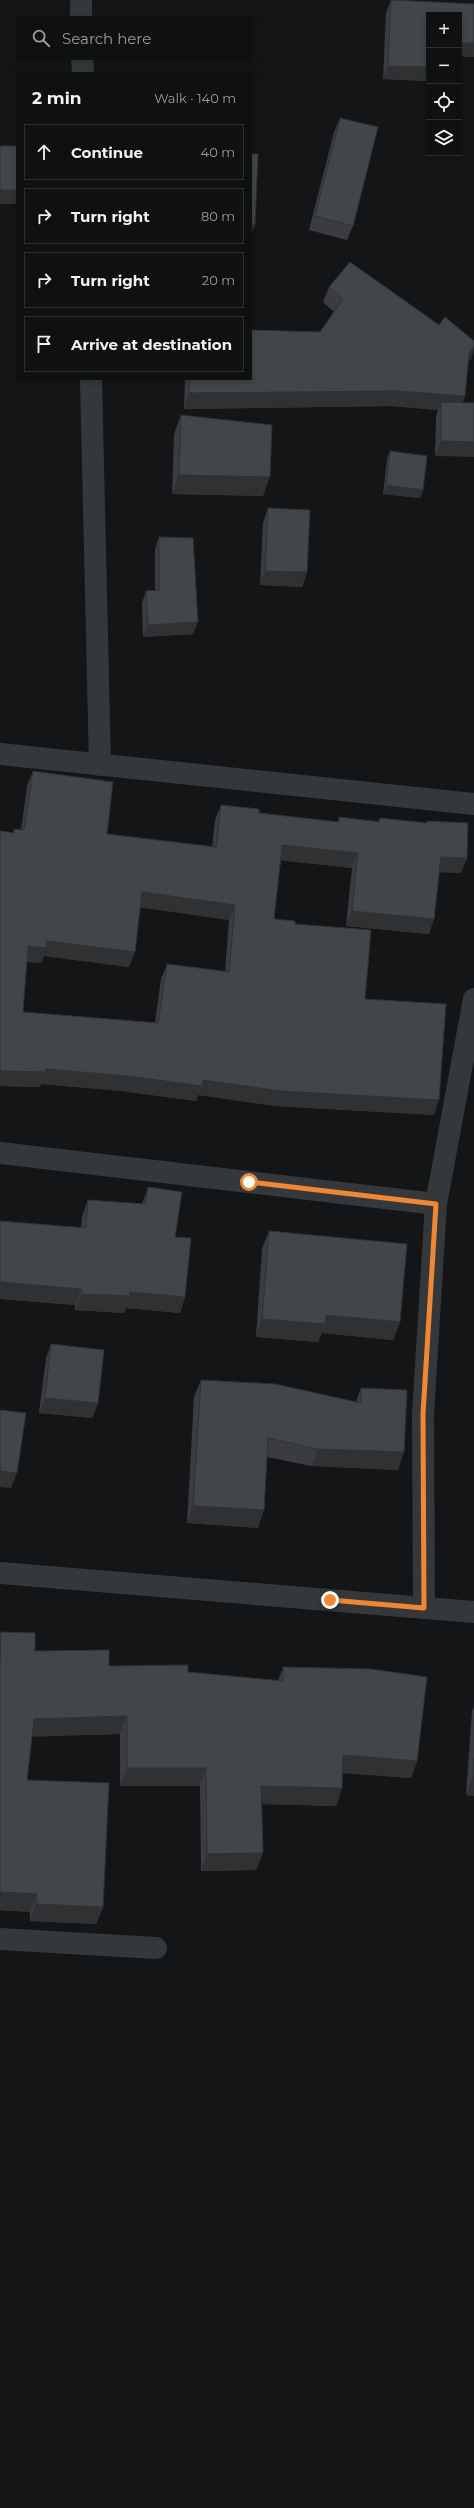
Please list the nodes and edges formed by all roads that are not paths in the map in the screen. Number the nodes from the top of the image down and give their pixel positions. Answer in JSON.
{"nodes":[{"id":1,"x":81,"y":0,"type":"edge"},
{"id":2,"x":81,"y":16,"type":"edge"},
{"id":3,"x":82,"y":60,"type":"edge"},
{"id":4,"x":83,"y":72,"type":"edge"},
{"id":5,"x":91,"y":380,"type":"edge"},
{"id":6,"x":0,"y":754,"type":"edge"},
{"id":7,"x":100,"y":765,"type":"junction"},
{"id":8,"x":474,"y":804,"type":"edge"},
{"id":9,"x":474,"y":999,"type":"edge"},
{"id":10,"x":0,"y":1153,"type":"edge"},
{"id":11,"x":436,"y":1204,"type":"junction"},
{"id":12,"x":0,"y":1573,"type":"edge"},
{"id":13,"x":424,"y":1608,"type":"junction"},
{"id":14,"x":474,"y":1612,"type":"edge"},
{"id":15,"x":0,"y":1939,"type":"edge"},
{"id":16,"x":156,"y":1948,"type":"dead end"}],
"edges":[{"from":1,"to":2,"type":"street"},
{"from":3,"to":4,"type":"street"},
{"from":5,"to":7,"type":"street"},
{"from":6,"to":7,"type":"street"},
{"from":7,"to":8,"type":"street"},
{"from":9,"to":11,"type":"street"},
{"from":10,"to":11,"type":"street"},
{"from":11,"to":13,"type":"street"},
{"from":12,"to":13,"type":"street"},
{"from":13,"to":14,"type":"street"},
{"from":15,"to":16,"type":"street"}]}
